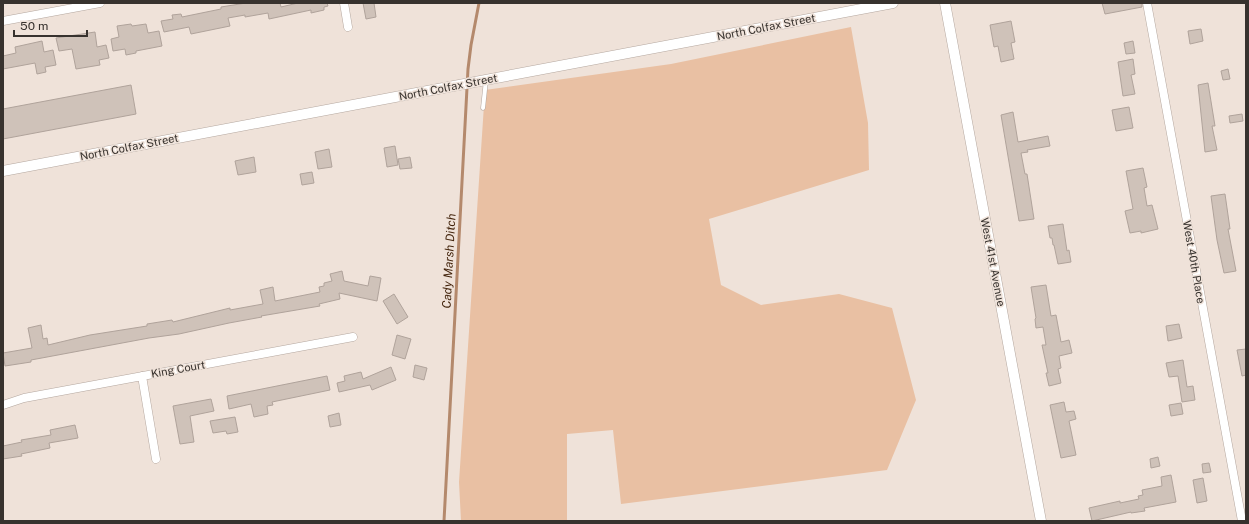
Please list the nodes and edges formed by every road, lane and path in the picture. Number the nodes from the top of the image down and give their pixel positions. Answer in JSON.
{"nodes":[{"id":1,"x":100,"y":3,"type":"edge"},
{"id":2,"x":344,"y":3,"type":"edge"},
{"id":3,"x":892,"y":3,"type":"edge"},
{"id":4,"x":945,"y":3,"type":"edge"},
{"id":5,"x":1147,"y":3,"type":"edge"},
{"id":6,"x":3,"y":21,"type":"edge"},
{"id":7,"x":348,"y":27,"type":"dead end"},
{"id":8,"x":485,"y":85,"type":"junction"},
{"id":9,"x":482,"y":108,"type":"dead end"},
{"id":10,"x":3,"y":171,"type":"edge"},
{"id":11,"x":353,"y":337,"type":"dead end"},
{"id":12,"x":142,"y":376,"type":"junction"},
{"id":13,"x":3,"y":405,"type":"edge"},
{"id":14,"x":156,"y":458,"type":"dead end"},
{"id":15,"x":1041,"y":521,"type":"edge"},
{"id":16,"x":1242,"y":521,"type":"edge"}],
"edges":[{"from":1,"to":6,"type":"street"},
{"from":2,"to":7,"type":"street"},
{"from":3,"to":8,"type":"street","name":"North Colfax Street"},
{"from":4,"to":15,"type":"street","name":"West 41st Avenue"},
{"from":5,"to":16,"type":"street","name":"West 40th Place"},
{"from":8,"to":9,"type":"lane"},
{"from":8,"to":10,"type":"street","name":"North Colfax Street"},
{"from":11,"to":12,"type":"street","name":"King Court"},
{"from":12,"to":13,"type":"street","name":"King Court"},
{"from":12,"to":14,"type":"street"}]}
